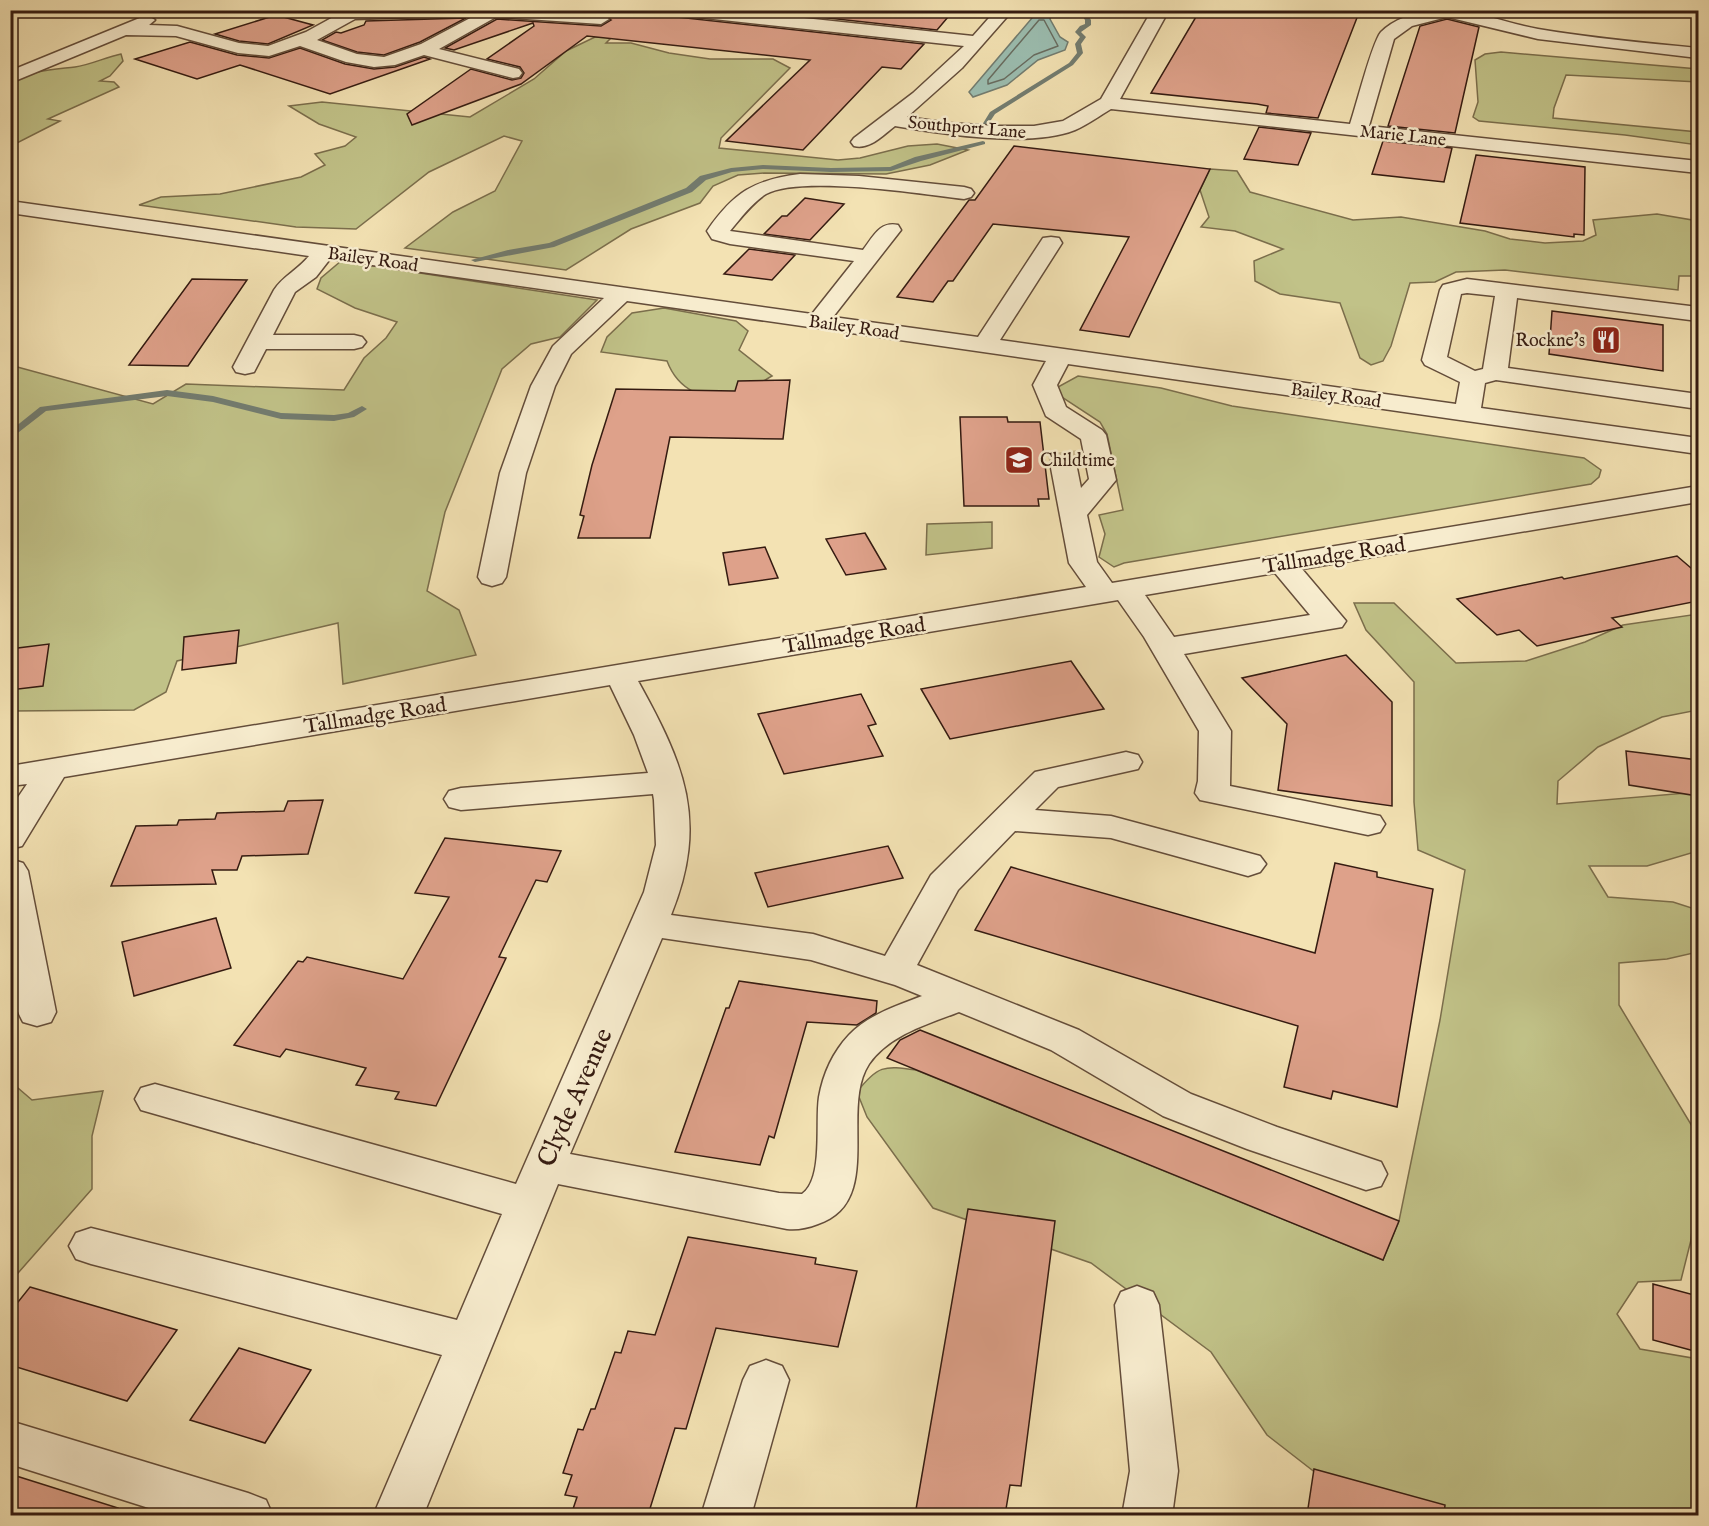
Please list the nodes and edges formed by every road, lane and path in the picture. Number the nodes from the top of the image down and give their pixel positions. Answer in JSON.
{"nodes":[{"id":1,"x":164,"y":10,"type":"edge"},
{"id":2,"x":677,"y":10,"type":"edge"},
{"id":3,"x":1005,"y":10,"type":"edge"},
{"id":4,"x":1161,"y":10,"type":"edge"},
{"id":5,"x":493,"y":11,"type":"edge"},
{"id":6,"x":1444,"y":11,"type":"edge"},
{"id":7,"x":601,"y":19,"type":"dead end"},
{"id":8,"x":1571,"y":22,"type":"dead end"},
{"id":9,"x":126,"y":30,"type":"junction"},
{"id":10,"x":1671,"y":32,"type":"dead end"},
{"id":11,"x":1537,"y":36,"type":"junction"},
{"id":12,"x":300,"y":40,"type":"junction"},
{"id":13,"x":978,"y":42,"type":"junction"},
{"id":14,"x":420,"y":49,"type":"junction"},
{"id":15,"x":1694,"y":52,"type":"edge"},
{"id":16,"x":513,"y":72,"type":"dead end"},
{"id":17,"x":10,"y":78,"type":"edge"},
{"id":18,"x":1108,"y":103,"type":"junction"},
{"id":19,"x":892,"y":120,"type":"junction"},
{"id":20,"x":1358,"y":130,"type":"junction"},
{"id":21,"x":861,"y":142,"type":"dead end"},
{"id":22,"x":1698,"y":167,"type":"edge"},
{"id":23,"x":964,"y":193,"type":"dead end"},
{"id":24,"x":10,"y":207,"type":"edge"},
{"id":25,"x":890,"y":230,"type":"dead end"},
{"id":26,"x":1051,"y":243,"type":"dead end"},
{"id":27,"x":324,"y":252,"type":"junction"},
{"id":28,"x":869,"y":257,"type":"junction"},
{"id":29,"x":1507,"y":290,"type":"junction"},
{"id":30,"x":622,"y":294,"type":"junction"},
{"id":31,"x":1698,"y":314,"type":"edge"},
{"id":32,"x":817,"y":322,"type":"junction"},
{"id":33,"x":258,"y":342,"type":"junction"},
{"id":34,"x":354,"y":342,"type":"dead end"},
{"id":35,"x":984,"y":346,"type":"junction"},
{"id":36,"x":1060,"y":357,"type":"junction"},
{"id":37,"x":245,"y":367,"type":"dead end"},
{"id":38,"x":1484,"y":376,"type":"junction"},
{"id":39,"x":1698,"y":402,"type":"edge"},
{"id":40,"x":1055,"y":411,"type":"junction"},
{"id":41,"x":1467,"y":413,"type":"junction"},
{"id":42,"x":1698,"y":446,"type":"edge"},
{"id":43,"x":1698,"y":494,"type":"edge"},
{"id":44,"x":1073,"y":514,"type":"junction"},
{"id":45,"x":1282,"y":564,"type":"junction"},
{"id":46,"x":492,"y":577,"type":"dead end"},
{"id":47,"x":1115,"y":591,"type":"junction"},
{"id":48,"x":1166,"y":648,"type":"junction"},
{"id":49,"x":619,"y":674,"type":"junction"},
{"id":50,"x":1126,"y":762,"type":"dead end"},
{"id":51,"x":53,"y":768,"type":"junction"},
{"id":52,"x":10,"y":776,"type":"edge"},
{"id":53,"x":668,"y":782,"type":"junction"},
{"id":54,"x":461,"y":799,"type":"dead end"},
{"id":55,"x":1007,"y":819,"type":"junction"},
{"id":56,"x":1368,"y":824,"type":"dead end"},
{"id":57,"x":10,"y":837,"type":"edge"},
{"id":58,"x":1248,"y":864,"type":"dead end"},
{"id":59,"x":10,"y":871,"type":"edge"},
{"id":60,"x":649,"y":924,"type":"junction"},
{"id":61,"x":894,"y":972,"type":"junction"},
{"id":62,"x":958,"y":997,"type":"junction"},
{"id":63,"x":38,"y":1012,"type":"dead end"},
{"id":64,"x":155,"y":1099,"type":"dead end"},
{"id":65,"x":544,"y":1166,"type":"junction"},
{"id":66,"x":1366,"y":1174,"type":"dead end"},
{"id":67,"x":528,"y":1204,"type":"junction"},
{"id":68,"x":91,"y":1246,"type":"dead end"},
{"id":69,"x":1137,"y":1305,"type":"dead end"},
{"id":70,"x":470,"y":1343,"type":"junction"},
{"id":71,"x":766,"y":1380,"type":"dead end"},
{"id":72,"x":10,"y":1442,"type":"edge"},
{"id":73,"x":248,"y":1515,"type":"edge"},
{"id":74,"x":398,"y":1515,"type":"edge"},
{"id":75,"x":726,"y":1515,"type":"edge"},
{"id":76,"x":1147,"y":1515,"type":"edge"}],
"edges":[{"from":1,"to":9,"type":"street"},
{"from":2,"to":13,"type":"street"},
{"from":3,"to":13,"type":"street"},
{"from":4,"to":18,"type":"street"},
{"from":5,"to":7,"type":"street"},
{"from":5,"to":12,"type":"street"},
{"from":5,"to":14,"type":"street"},
{"from":6,"to":11,"type":"street"},
{"from":6,"to":20,"type":"street"},
{"from":8,"to":11,"type":"street"},
{"from":9,"to":12,"type":"street"},
{"from":9,"to":17,"type":"street"},
{"from":10,"to":15,"type":"street"},
{"from":11,"to":15,"type":"street"},
{"from":12,"to":14,"type":"street"},
{"from":13,"to":19,"type":"street"},
{"from":14,"to":16,"type":"street"},
{"from":18,"to":19,"type":"street","name":"Southport Lane"},
{"from":18,"to":20,"type":"street","name":"Marie Lane"},
{"from":19,"to":21,"type":"street"},
{"from":20,"to":22,"type":"street","name":"Marie Lane"},
{"from":23,"to":28,"type":"street"},
{"from":24,"to":27,"type":"street","name":"Bailey Road"},
{"from":25,"to":28,"type":"street"},
{"from":26,"to":35,"type":"street"},
{"from":27,"to":30,"type":"street","name":"Bailey Road"},
{"from":27,"to":33,"type":"street"},
{"from":28,"to":32,"type":"street"},
{"from":29,"to":31,"type":"street"},
{"from":29,"to":38,"type":"street"},
{"from":29,"to":38,"type":"street"},
{"from":30,"to":32,"type":"street","name":"Bailey Road"},
{"from":30,"to":46,"type":"street"},
{"from":32,"to":35,"type":"street","name":"Bailey Road"},
{"from":33,"to":34,"type":"street"},
{"from":33,"to":37,"type":"street"},
{"from":35,"to":36,"type":"street","name":"Bailey Road"},
{"from":36,"to":40,"type":"street"},
{"from":36,"to":41,"type":"street","name":"Bailey Road"},
{"from":38,"to":39,"type":"street"},
{"from":38,"to":41,"type":"street"},
{"from":40,"to":44,"type":"street"},
{"from":40,"to":44,"type":"street"},
{"from":41,"to":42,"type":"street","name":"Bailey Road"},
{"from":43,"to":45,"type":"street","name":"Tallmadge Road"},
{"from":44,"to":47,"type":"street"},
{"from":45,"to":47,"type":"street","name":"Tallmadge Road"},
{"from":45,"to":48,"type":"street"},
{"from":47,"to":48,"type":"street"},
{"from":47,"to":49,"type":"street","name":"Tallmadge Road"},
{"from":48,"to":56,"type":"street"},
{"from":49,"to":51,"type":"street","name":"Tallmadge Road"},
{"from":49,"to":53,"type":"street","name":"Clyde Avenue"},
{"from":50,"to":55,"type":"street"},
{"from":51,"to":52,"type":"street","name":"Tallmadge Road"},
{"from":51,"to":57,"type":"street"},
{"from":53,"to":54,"type":"street"},
{"from":53,"to":60,"type":"street","name":"Clyde Avenue"},
{"from":55,"to":58,"type":"street"},
{"from":55,"to":61,"type":"street"},
{"from":59,"to":63,"type":"street"},
{"from":60,"to":61,"type":"street"},
{"from":60,"to":65,"type":"street","name":"Clyde Avenue"},
{"from":61,"to":62,"type":"street"},
{"from":62,"to":65,"type":"street"},
{"from":62,"to":66,"type":"street"},
{"from":64,"to":67,"type":"street"},
{"from":65,"to":67,"type":"street","name":"Clyde Avenue"},
{"from":67,"to":70,"type":"street","name":"Clyde Avenue"},
{"from":68,"to":70,"type":"street"},
{"from":69,"to":76,"type":"street"},
{"from":70,"to":74,"type":"street","name":"Clyde Avenue"},
{"from":71,"to":75,"type":"street"},
{"from":72,"to":73,"type":"street"}]}
